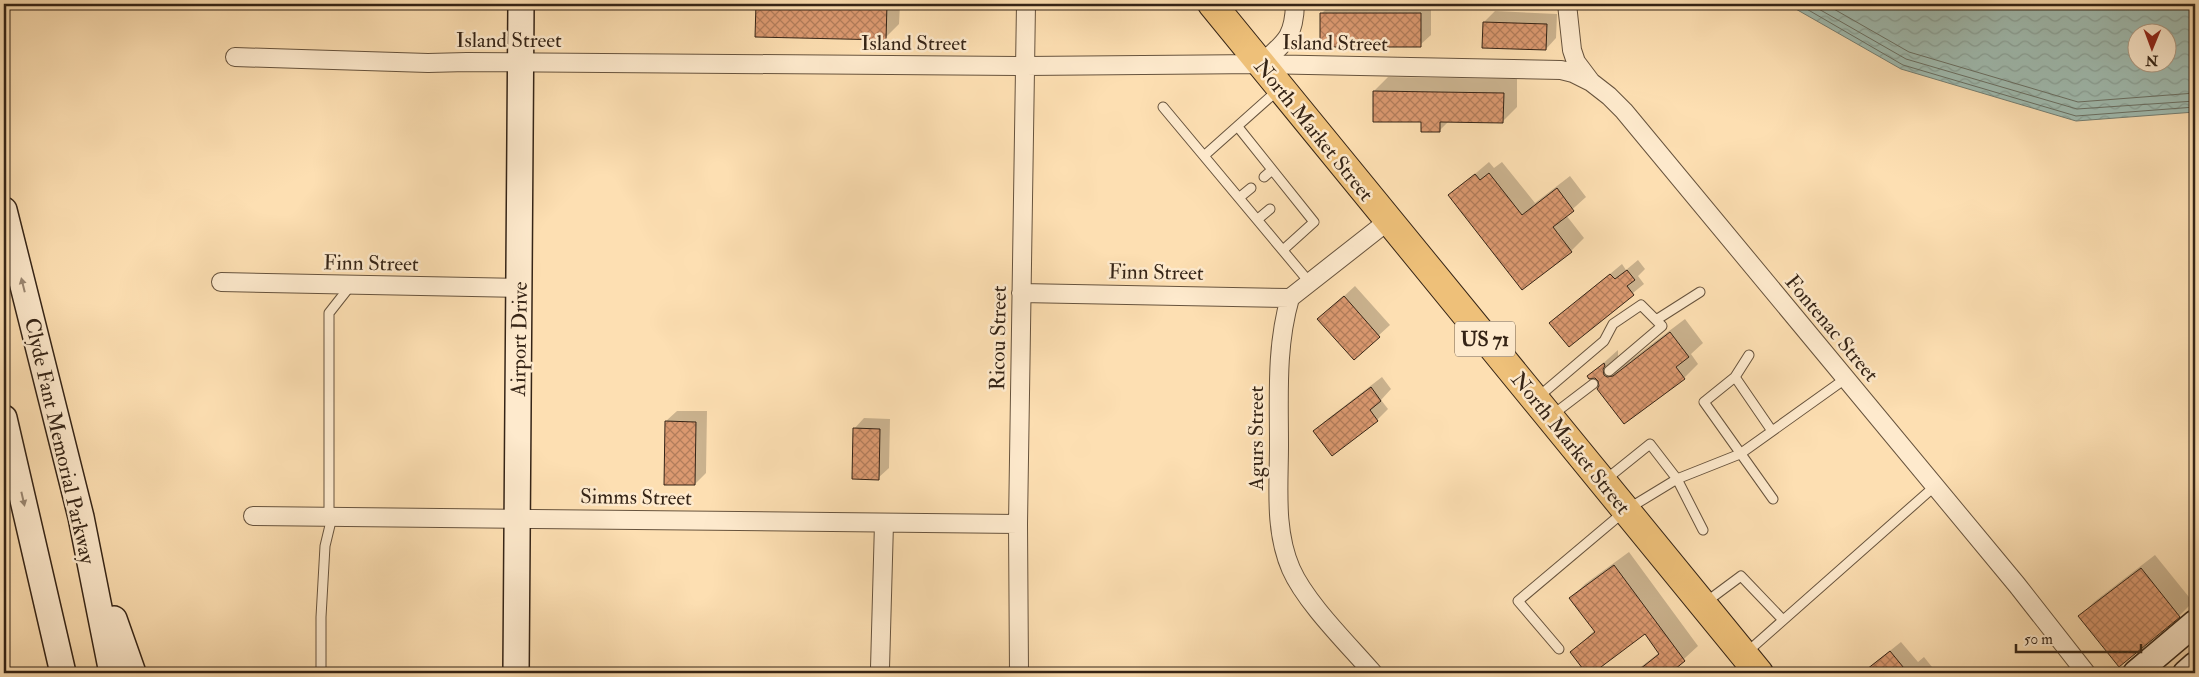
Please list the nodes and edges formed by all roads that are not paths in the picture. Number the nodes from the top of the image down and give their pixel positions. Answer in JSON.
{"nodes":[{"id":1,"x":521,"y":4,"type":"edge"},
{"id":2,"x":1026,"y":4,"type":"edge"},
{"id":3,"x":1212,"y":4,"type":"edge"},
{"id":4,"x":1295,"y":4,"type":"edge"},
{"id":5,"x":1568,"y":4,"type":"edge"},
{"id":6,"x":235,"y":58,"type":"dead end"},
{"id":7,"x":521,"y":62,"type":"junction"},
{"id":8,"x":1261,"y":64,"type":"junction"},
{"id":9,"x":1025,"y":66,"type":"junction"},
{"id":10,"x":1591,"y":82,"type":"junction"},
{"id":11,"x":1280,"y":88,"type":"junction"},
{"id":12,"x":1163,"y":107,"type":"dead end"},
{"id":13,"x":1238,"y":127,"type":"junction"},
{"id":14,"x":1205,"y":156,"type":"junction"},
{"id":15,"x":1272,"y":170,"type":"junction"},
{"id":16,"x":1264,"y":176,"type":"dead end"},
{"id":17,"x":1251,"y":188,"type":"dead end"},
{"id":18,"x":1240,"y":197,"type":"junction"},
{"id":19,"x":1270,"y":209,"type":"dead end"},
{"id":20,"x":4,"y":210,"type":"edge"},
{"id":21,"x":1258,"y":219,"type":"junction"},
{"id":22,"x":1388,"y":221,"type":"junction"},
{"id":23,"x":1283,"y":250,"type":"junction"},
{"id":24,"x":221,"y":282,"type":"dead end"},
{"id":25,"x":1310,"y":283,"type":"junction"},
{"id":26,"x":351,"y":285,"type":"junction"},
{"id":27,"x":520,"y":288,"type":"junction"},
{"id":28,"x":1700,"y":292,"type":"dead end"},
{"id":29,"x":1021,"y":293,"type":"junction"},
{"id":30,"x":1290,"y":298,"type":"junction"},
{"id":31,"x":1656,"y":320,"type":"junction"},
{"id":32,"x":1749,"y":355,"type":"dead end"},
{"id":33,"x":1609,"y":371,"type":"dead end"},
{"id":34,"x":1735,"y":377,"type":"junction"},
{"id":35,"x":1845,"y":378,"type":"junction"},
{"id":36,"x":1593,"y":384,"type":"dead end"},
{"id":37,"x":1542,"y":408,"type":"junction"},
{"id":38,"x":4,"y":418,"type":"edge"},
{"id":39,"x":1772,"y":431,"type":"junction"},
{"id":40,"x":1740,"y":454,"type":"junction"},
{"id":41,"x":1677,"y":479,"type":"junction"},
{"id":42,"x":1602,"y":482,"type":"junction"},
{"id":43,"x":1935,"y":486,"type":"junction"},
{"id":44,"x":1773,"y":499,"type":"dead end"},
{"id":45,"x":1626,"y":510,"type":"junction"},
{"id":46,"x":254,"y":516,"type":"dead end"},
{"id":47,"x":81,"y":517,"type":"junction"},
{"id":48,"x":330,"y":517,"type":"junction"},
{"id":49,"x":517,"y":518,"type":"junction"},
{"id":50,"x":884,"y":523,"type":"junction"},
{"id":51,"x":1018,"y":524,"type":"junction"},
{"id":52,"x":1703,"y":530,"type":"dead end"},
{"id":53,"x":1702,"y":604,"type":"junction"},
{"id":54,"x":1783,"y":620,"type":"junction"},
{"id":55,"x":2195,"y":623,"type":"edge"},
{"id":56,"x":1559,"y":649,"type":"dead end"},
{"id":57,"x":1751,"y":664,"type":"edge"},
{"id":58,"x":2195,"y":665,"type":"edge"},
{"id":59,"x":879,"y":671,"type":"edge"},
{"id":60,"x":63,"y":673,"type":"edge"},
{"id":61,"x":112,"y":673,"type":"edge"},
{"id":62,"x":133,"y":673,"type":"edge"},
{"id":63,"x":321,"y":673,"type":"edge"},
{"id":64,"x":516,"y":673,"type":"edge"},
{"id":65,"x":1019,"y":673,"type":"edge"},
{"id":66,"x":1373,"y":673,"type":"edge"},
{"id":67,"x":2086,"y":673,"type":"edge"},
{"id":68,"x":2136,"y":673,"type":"edge"},
{"id":69,"x":2186,"y":673,"type":"edge"}],
"edges":[{"from":1,"to":7,"type":"street","name":"Airport Drive"},
{"from":2,"to":9,"type":"street","name":"Ricou Street"},
{"from":3,"to":8,"type":"main road","name":"North Market Street","number":"US 71"},
{"from":4,"to":8,"type":"street"},
{"from":5,"to":10,"type":"street","name":"Fontenac Street"},
{"from":6,"to":7,"type":"street","name":"Island Street"},
{"from":7,"to":9,"type":"street","name":"Island Street"},
{"from":7,"to":27,"type":"street","name":"Airport Drive"},
{"from":8,"to":9,"type":"street","name":"Island Street"},
{"from":8,"to":10,"type":"street","name":"Island Street"},
{"from":8,"to":11,"type":"main road","name":"North Market Street","number":"US 71"},
{"from":9,"to":29,"type":"street","name":"Ricou Street"},
{"from":10,"to":35,"type":"street","name":"Fontenac Street"},
{"from":11,"to":13,"type":"lane"},
{"from":11,"to":22,"type":"main road","name":"North Market Street","number":"US 71"},
{"from":12,"to":14,"type":"lane"},
{"from":13,"to":14,"type":"lane"},
{"from":13,"to":15,"type":"lane"},
{"from":14,"to":18,"type":"lane"},
{"from":15,"to":16,"type":"lane"},
{"from":15,"to":23,"type":"lane"},
{"from":17,"to":18,"type":"lane"},
{"from":18,"to":21,"type":"lane"},
{"from":19,"to":21,"type":"lane"},
{"from":47,"to":20,"type":"street","name":"Clyde Fant Memorial Parkway","one_way":true},
{"from":21,"to":23,"type":"lane"},
{"from":22,"to":25,"type":"street"},
{"from":22,"to":37,"type":"main road","name":"North Market Street","number":"US 71"},
{"from":23,"to":25,"type":"lane"},
{"from":24,"to":26,"type":"street","name":"Finn Street"},
{"from":25,"to":30,"type":"street"},
{"from":26,"to":27,"type":"street","name":"Finn Street"},
{"from":26,"to":48,"type":"lane"},
{"from":27,"to":49,"type":"street","name":"Airport Drive"},
{"from":28,"to":31,"type":"lane"},
{"from":29,"to":30,"type":"street","name":"Finn Street"},
{"from":29,"to":51,"type":"street","name":"Ricou Street"},
{"from":30,"to":66,"type":"street","name":"Agurs Street"},
{"from":31,"to":33,"type":"lane"},
{"from":31,"to":37,"type":"lane"},
{"from":32,"to":34,"type":"lane"},
{"from":34,"to":39,"type":"lane"},
{"from":34,"to":40,"type":"lane"},
{"from":35,"to":39,"type":"lane"},
{"from":35,"to":43,"type":"street","name":"Fontenac Street"},
{"from":36,"to":37,"type":"lane"},
{"from":37,"to":42,"type":"main road","name":"North Market Street","number":"US 71"},
{"from":38,"to":60,"type":"street","one_way":true},
{"from":39,"to":40,"type":"lane"},
{"from":40,"to":41,"type":"lane"},
{"from":40,"to":44,"type":"lane"},
{"from":41,"to":42,"type":"lane"},
{"from":41,"to":45,"type":"lane"},
{"from":41,"to":52,"type":"lane"},
{"from":42,"to":45,"type":"main road","name":"North Market Street","number":"US 71"},
{"from":43,"to":54,"type":"lane"},
{"from":43,"to":67,"type":"street","name":"Fontenac Street"},
{"from":45,"to":53,"type":"main road","name":"North Market Street","number":"US 71"},
{"from":45,"to":56,"type":"lane"},
{"from":46,"to":48,"type":"street","name":"Simms Street"},
{"from":47,"to":61,"type":"street","name":"Clyde Fant Memorial Parkway"},
{"from":47,"to":62,"type":"street"},
{"from":48,"to":49,"type":"street","name":"Simms Street"},
{"from":48,"to":63,"type":"lane"},
{"from":49,"to":50,"type":"street","name":"Simms Street"},
{"from":49,"to":64,"type":"street","name":"Airport Drive"},
{"from":50,"to":51,"type":"street","name":"Simms Street"},
{"from":50,"to":59,"type":"street"},
{"from":51,"to":65,"type":"street","name":"Ricou Street"},
{"from":53,"to":54,"type":"lane"},
{"from":53,"to":57,"type":"main road","name":"North Market Street","number":"US 71"},
{"from":54,"to":57,"type":"lane"},
{"from":55,"to":68,"type":"street"},
{"from":58,"to":69,"type":"street"}]}
